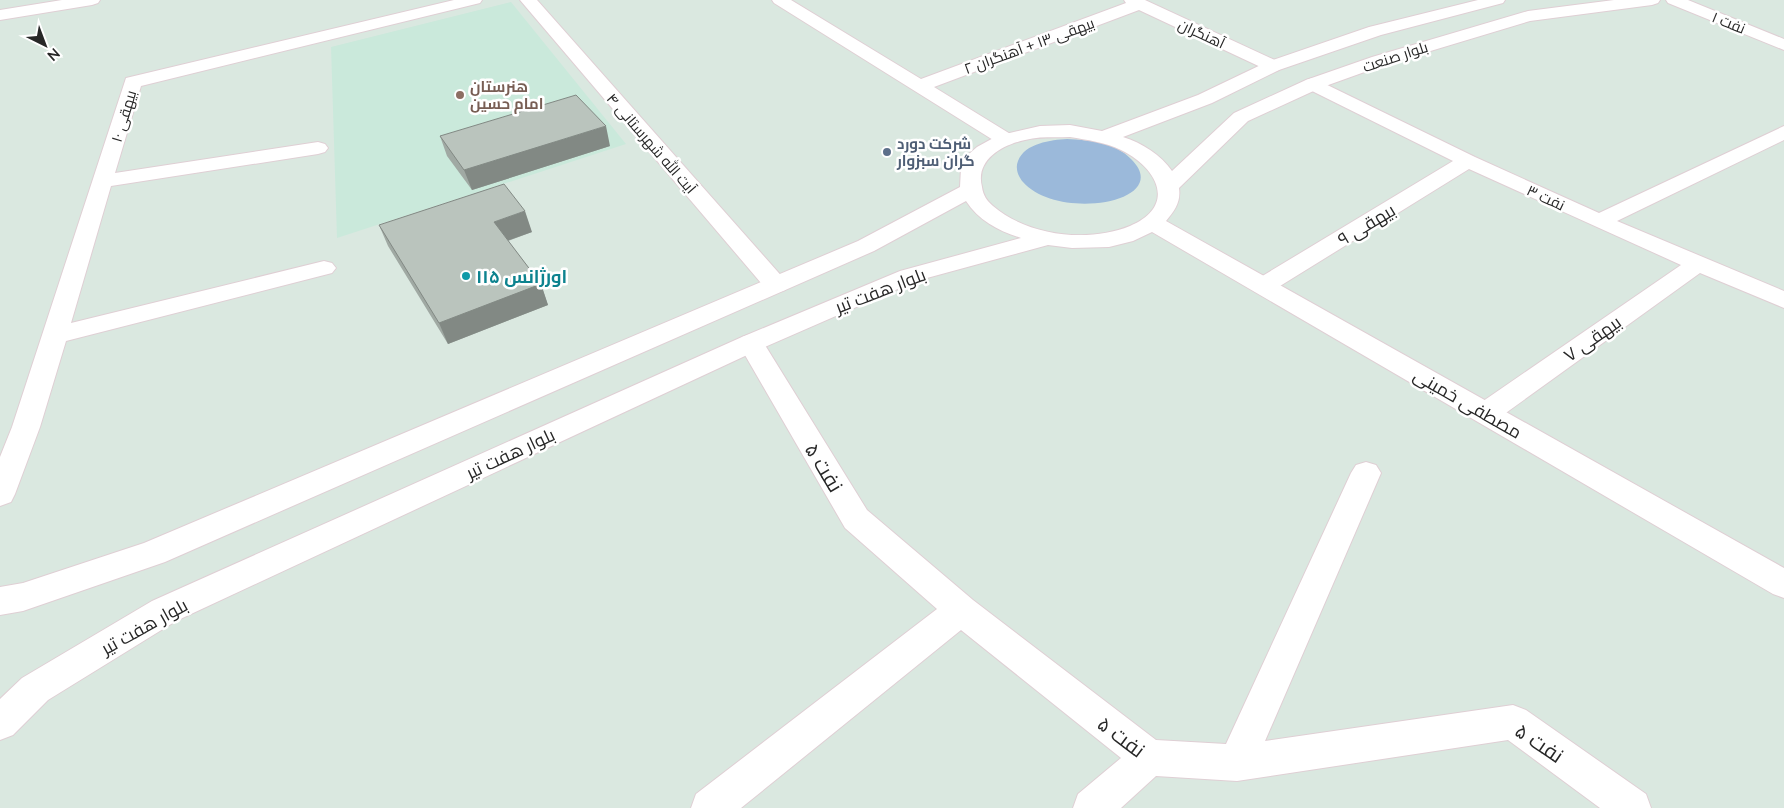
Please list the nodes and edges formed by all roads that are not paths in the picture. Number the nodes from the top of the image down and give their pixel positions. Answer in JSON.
{"nodes":[{"id":1,"x":92,"y":0,"type":"edge"},
{"id":2,"x":474,"y":0,"type":"edge"},
{"id":3,"x":528,"y":0,"type":"edge"},
{"id":4,"x":780,"y":0,"type":"edge"},
{"id":5,"x":1496,"y":0,"type":"edge"},
{"id":6,"x":1652,"y":0,"type":"edge"},
{"id":7,"x":1674,"y":0,"type":"edge"},
{"id":8,"x":1136,"y":2,"type":"edge"},
{"id":9,"x":0,"y":16,"type":"edge"},
{"id":10,"x":1784,"y":45,"type":"edge"},
{"id":11,"x":1273,"y":66,"type":"junction"},
{"id":12,"x":1313,"y":84,"type":"junction"},
{"id":13,"x":919,"y":86,"type":"junction"},
{"id":14,"x":1784,"y":132,"type":"edge"},
{"id":15,"x":1104,"y":137,"type":"junction"},
{"id":16,"x":1005,"y":140,"type":"junction"},
{"id":17,"x":318,"y":148,"type":"dead end"},
{"id":18,"x":1468,"y":161,"type":"junction"},
{"id":19,"x":102,"y":181,"type":"junction"},
{"id":20,"x":1170,"y":184,"type":"junction"},
{"id":21,"x":970,"y":190,"type":"junction"},
{"id":22,"x":1599,"y":221,"type":"junction"},
{"id":23,"x":1153,"y":223,"type":"junction"},
{"id":24,"x":1047,"y":238,"type":"junction"},
{"id":25,"x":1699,"y":263,"type":"junction"},
{"id":26,"x":324,"y":268,"type":"dead end"},
{"id":27,"x":776,"y":285,"type":"junction"},
{"id":28,"x":1263,"y":286,"type":"junction"},
{"id":29,"x":1784,"y":300,"type":"edge"},
{"id":30,"x":55,"y":335,"type":"junction"},
{"id":31,"x":751,"y":343,"type":"junction"},
{"id":32,"x":1486,"y":413,"type":"junction"},
{"id":33,"x":1366,"y":473,"type":"dead end"},
{"id":34,"x":0,"y":494,"type":"edge"},
{"id":35,"x":1784,"y":584,"type":"edge"},
{"id":36,"x":0,"y":601,"type":"edge"},
{"id":37,"x":960,"y":610,"type":"junction"},
{"id":38,"x":0,"y":723,"type":"edge"},
{"id":39,"x":1149,"y":758,"type":"junction"},
{"id":40,"x":1237,"y":763,"type":"junction"},
{"id":41,"x":710,"y":808,"type":"edge"},
{"id":42,"x":1092,"y":808,"type":"edge"},
{"id":43,"x":1632,"y":808,"type":"edge"}],
"edges":[{"from":1,"to":9,"type":"street"},
{"from":2,"to":19,"type":"street","name":"بیهقی ۱۰"},
{"from":3,"to":27,"type":"street","name":"آیت الله شهرستانی ۴"},
{"from":4,"to":13,"type":"street"},
{"from":5,"to":11,"type":"street","name":"بلوار صنعت"},
{"from":6,"to":12,"type":"street","name":"بلوار صنعت"},
{"from":7,"to":10,"type":"street","name":"نفت ۱"},
{"from":8,"to":11,"type":"street","name":"آهنگران"},
{"from":8,"to":13,"type":"street","name":"بیهقی ۱۳ + آهنگران ۲"},
{"from":11,"to":15,"type":"street","name":"بلوار صنعت"},
{"from":12,"to":18,"type":"street","name":"نفت ۳"},
{"from":12,"to":20,"type":"street","name":"بلوار صنعت"},
{"from":13,"to":16,"type":"street"},
{"from":14,"to":22,"type":"street"},
{"from":15,"to":16,"type":"street"},
{"from":15,"to":20,"type":"street"},
{"from":16,"to":21,"type":"street"},
{"from":17,"to":19,"type":"street"},
{"from":18,"to":22,"type":"street","name":"نفت ۳"},
{"from":18,"to":28,"type":"street","name":"بیهقی ۹"},
{"from":19,"to":30,"type":"street","name":"بیهقی ۱۰"},
{"from":20,"to":23,"type":"street"},
{"from":21,"to":24,"type":"street"},
{"from":21,"to":27,"type":"street"},
{"from":22,"to":25,"type":"street","name":"نفت ۳"},
{"from":23,"to":24,"type":"street"},
{"from":23,"to":28,"type":"street","name":"مصطفی خمینی"},
{"from":24,"to":31,"type":"street","name":"بلوار هفت تیر"},
{"from":25,"to":29,"type":"street","name":"نفت ۳"},
{"from":25,"to":32,"type":"street","name":"بیهقی ۷"},
{"from":26,"to":30,"type":"street"},
{"from":27,"to":36,"type":"street"},
{"from":28,"to":32,"type":"street","name":"مصطفی خمینی"},
{"from":30,"to":34,"type":"street","name":"بیهقی ۱۰"},
{"from":31,"to":37,"type":"street","name":"نفت ۵"},
{"from":31,"to":38,"type":"street","name":"بلوار هفت تیر"},
{"from":32,"to":35,"type":"street","name":"مصطفی خمینی"},
{"from":33,"to":40,"type":"street"},
{"from":37,"to":39,"type":"street","name":"نفت ۵"},
{"from":37,"to":41,"type":"street"},
{"from":39,"to":40,"type":"street","name":"نفت ۵"},
{"from":39,"to":42,"type":"street"},
{"from":40,"to":43,"type":"street","name":"نفت ۵"}]}
